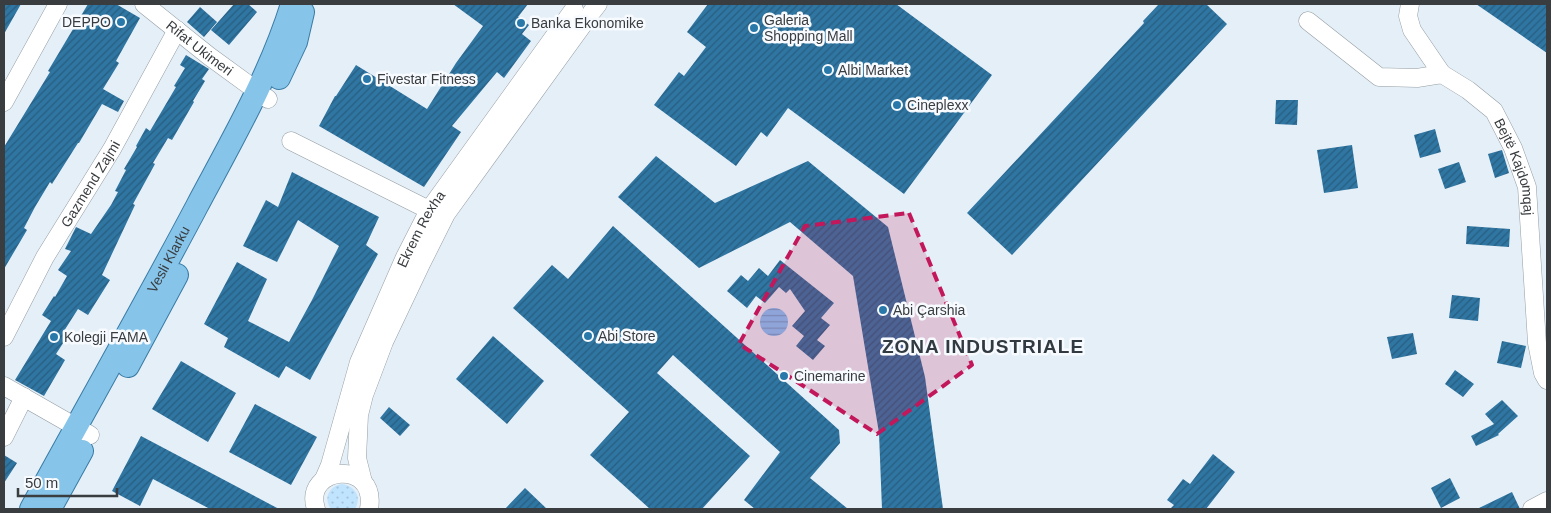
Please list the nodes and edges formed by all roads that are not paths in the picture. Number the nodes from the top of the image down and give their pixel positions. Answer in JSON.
{"nodes":[{"id":1,"x":58,"y":4,"type":"edge"},
{"id":2,"x":144,"y":4,"type":"edge"},
{"id":3,"x":292,"y":4,"type":"edge"},
{"id":4,"x":305,"y":4,"type":"edge"},
{"id":5,"x":1410,"y":4,"type":"edge"},
{"id":6,"x":583,"y":8,"type":"edge"},
{"id":7,"x":1308,"y":21,"type":"dead end"},
{"id":8,"x":177,"y":30,"type":"junction"},
{"id":9,"x":1442,"y":74,"type":"junction"},
{"id":10,"x":262,"y":96,"type":"junction"},
{"id":11,"x":4,"y":102,"type":"edge"},
{"id":12,"x":291,"y":142,"type":"dead end"},
{"id":13,"x":430,"y":210,"type":"junction"},
{"id":14,"x":4,"y":337,"type":"edge"},
{"id":15,"x":1547,"y":380,"type":"edge"},
{"id":16,"x":4,"y":386,"type":"edge"},
{"id":17,"x":24,"y":397,"type":"junction"},
{"id":18,"x":84,"y":431,"type":"junction"},
{"id":19,"x":4,"y":437,"type":"edge"},
{"id":20,"x":324,"y":480,"type":"junction"},
{"id":21,"x":363,"y":482,"type":"junction"},
{"id":22,"x":1547,"y":501,"type":"edge"},
{"id":23,"x":315,"y":508,"type":"edge"},
{"id":24,"x":32,"y":509,"type":"edge"},
{"id":25,"x":50,"y":509,"type":"edge"},
{"id":26,"x":369,"y":509,"type":"edge"},
{"id":27,"x":1532,"y":509,"type":"edge"}],
"edges":[{"from":1,"to":11,"type":"street"},
{"from":2,"to":8,"type":"street","name":"Rifat Ukimeri"},
{"from":3,"to":10,"type":"main road","name":"Vesli Klarku"},
{"from":4,"to":10,"type":"main road","name":"Vesli Klarku"},
{"from":5,"to":9,"type":"street"},
{"from":6,"to":13,"type":"street","name":"Ekrem Rexha"},
{"from":6,"to":21,"type":"street","name":"Ekrem Rexha"},
{"from":7,"to":9,"type":"street"},
{"from":8,"to":10,"type":"street","name":"Rifat Ukimeri"},
{"from":8,"to":14,"type":"street","name":"Gazmend Zajmi"},
{"from":9,"to":15,"type":"street","name":"Bejtë Kajdomqaj"},
{"from":10,"to":18,"type":"main road","name":"Vesli Klarku"},
{"from":12,"to":13,"type":"street"},
{"from":13,"to":20,"type":"street","name":"Ekrem Rexha"},
{"from":16,"to":17,"type":"street"},
{"from":17,"to":18,"type":"street"},
{"from":17,"to":19,"type":"street"},
{"from":18,"to":24,"type":"main road","name":"Vesli Klarku"},
{"from":18,"to":25,"type":"main road","name":"Vesli Klarku"},
{"from":20,"to":21,"type":"street"},
{"from":20,"to":23,"type":"street","name":"Ekrem Rexha"},
{"from":21,"to":26,"type":"street","name":"Ekrem Rexha"},
{"from":22,"to":27,"type":"street"}]}
